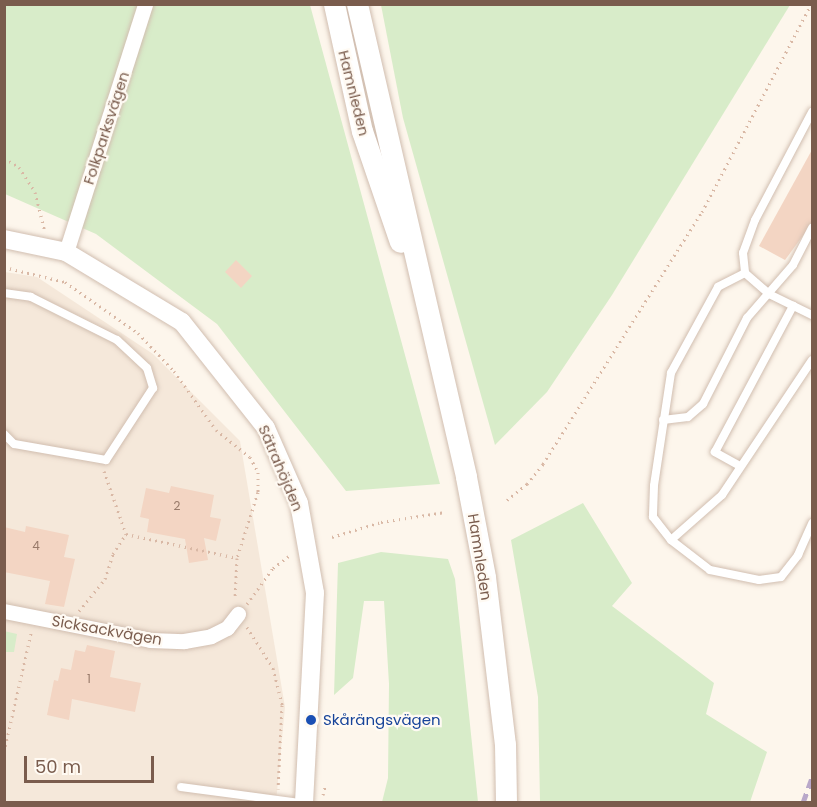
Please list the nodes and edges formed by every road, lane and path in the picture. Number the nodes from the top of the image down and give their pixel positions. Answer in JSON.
{"nodes":[{"id":1,"x":145,"y":4,"type":"edge"},
{"id":2,"x":334,"y":4,"type":"edge"},
{"id":3,"x":357,"y":4,"type":"edge"},
{"id":4,"x":811,"y":4,"type":"edge"},
{"id":5,"x":813,"y":112,"type":"edge"},
{"id":6,"x":4,"y":158,"type":"edge"},
{"id":7,"x":813,"y":228,"type":"edge"},
{"id":8,"x":4,"y":239,"type":"edge"},
{"id":9,"x":47,"y":245,"type":"junction"},
{"id":10,"x":66,"y":252,"type":"junction"},
{"id":11,"x":4,"y":267,"type":"edge"},
{"id":12,"x":745,"y":273,"type":"junction"},
{"id":13,"x":4,"y":293,"type":"edge"},
{"id":14,"x":769,"y":294,"type":"junction"},
{"id":15,"x":793,"y":306,"type":"junction"},
{"id":16,"x":813,"y":315,"type":"edge"},
{"id":17,"x":427,"y":316,"type":"junction"},
{"id":18,"x":813,"y":360,"type":"edge"},
{"id":19,"x":663,"y":420,"type":"junction"},
{"id":20,"x":4,"y":434,"type":"edge"},
{"id":21,"x":100,"y":460,"type":"junction"},
{"id":22,"x":740,"y":466,"type":"junction"},
{"id":23,"x":507,"y":500,"type":"dead end"},
{"id":24,"x":445,"y":512,"type":"dead end"},
{"id":25,"x":813,"y":523,"type":"edge"},
{"id":26,"x":126,"y":534,"type":"junction"},
{"id":27,"x":332,"y":537,"type":"dead end"},
{"id":28,"x":671,"y":540,"type":"junction"},
{"id":29,"x":291,"y":554,"type":"dead end"},
{"id":30,"x":237,"y":558,"type":"junction"},
{"id":31,"x":4,"y":611,"type":"edge"},
{"id":32,"x":238,"y":614,"type":"junction"},
{"id":33,"x":34,"y":617,"type":"junction"},
{"id":34,"x":68,"y":624,"type":"junction"},
{"id":35,"x":4,"y":752,"type":"edge"},
{"id":36,"x":181,"y":787,"type":"dead end"},
{"id":37,"x":278,"y":800,"type":"junction"},
{"id":38,"x":294,"y":802,"type":"edge"},
{"id":39,"x":304,"y":802,"type":"edge"},
{"id":40,"x":506,"y":802,"type":"edge"}],
"edges":[{"from":1,"to":10,"type":"street","name":"Folkparksvägen"},
{"from":2,"to":17,"type":"main road","name":"Hamnleden"},
{"from":3,"to":17,"type":"main road","name":"Hamnleden"},
{"from":4,"to":23,"type":"path"},
{"from":5,"to":12,"type":"lane"},
{"from":6,"to":9,"type":"path"},
{"from":7,"to":14,"type":"lane"},
{"from":8,"to":9,"type":"street","name":"Sätrahöjden"},
{"from":9,"to":10,"type":"street","name":"Sätrahöjden"},
{"from":10,"to":39,"type":"street","name":"Sätrahöjden"},
{"from":11,"to":30,"type":"path"},
{"from":12,"to":14,"type":"lane"},
{"from":12,"to":19,"type":"lane"},
{"from":13,"to":21,"type":"lane"},
{"from":14,"to":15,"type":"lane"},
{"from":14,"to":19,"type":"lane"},
{"from":15,"to":16,"type":"lane"},
{"from":15,"to":22,"type":"lane"},
{"from":17,"to":40,"type":"main road","name":"Hamnleden"},
{"from":18,"to":22,"type":"lane"},
{"from":19,"to":28,"type":"lane"},
{"from":20,"to":21,"type":"lane"},
{"from":21,"to":26,"type":"path"},
{"from":22,"to":28,"type":"lane"},
{"from":24,"to":27,"type":"path"},
{"from":25,"to":28,"type":"lane"},
{"from":26,"to":30,"type":"path"},
{"from":26,"to":34,"type":"path"},
{"from":29,"to":32,"type":"path"},
{"from":30,"to":32,"type":"path"},
{"from":31,"to":33,"type":"street","name":"Sicksackvägen"},
{"from":32,"to":34,"type":"street","name":"Sicksackvägen"},
{"from":32,"to":37,"type":"path"},
{"from":33,"to":34,"type":"street","name":"Sicksackvägen"},
{"from":33,"to":35,"type":"path"},
{"from":36,"to":37,"type":"lane"},
{"from":37,"to":38,"type":"lane"}]}
